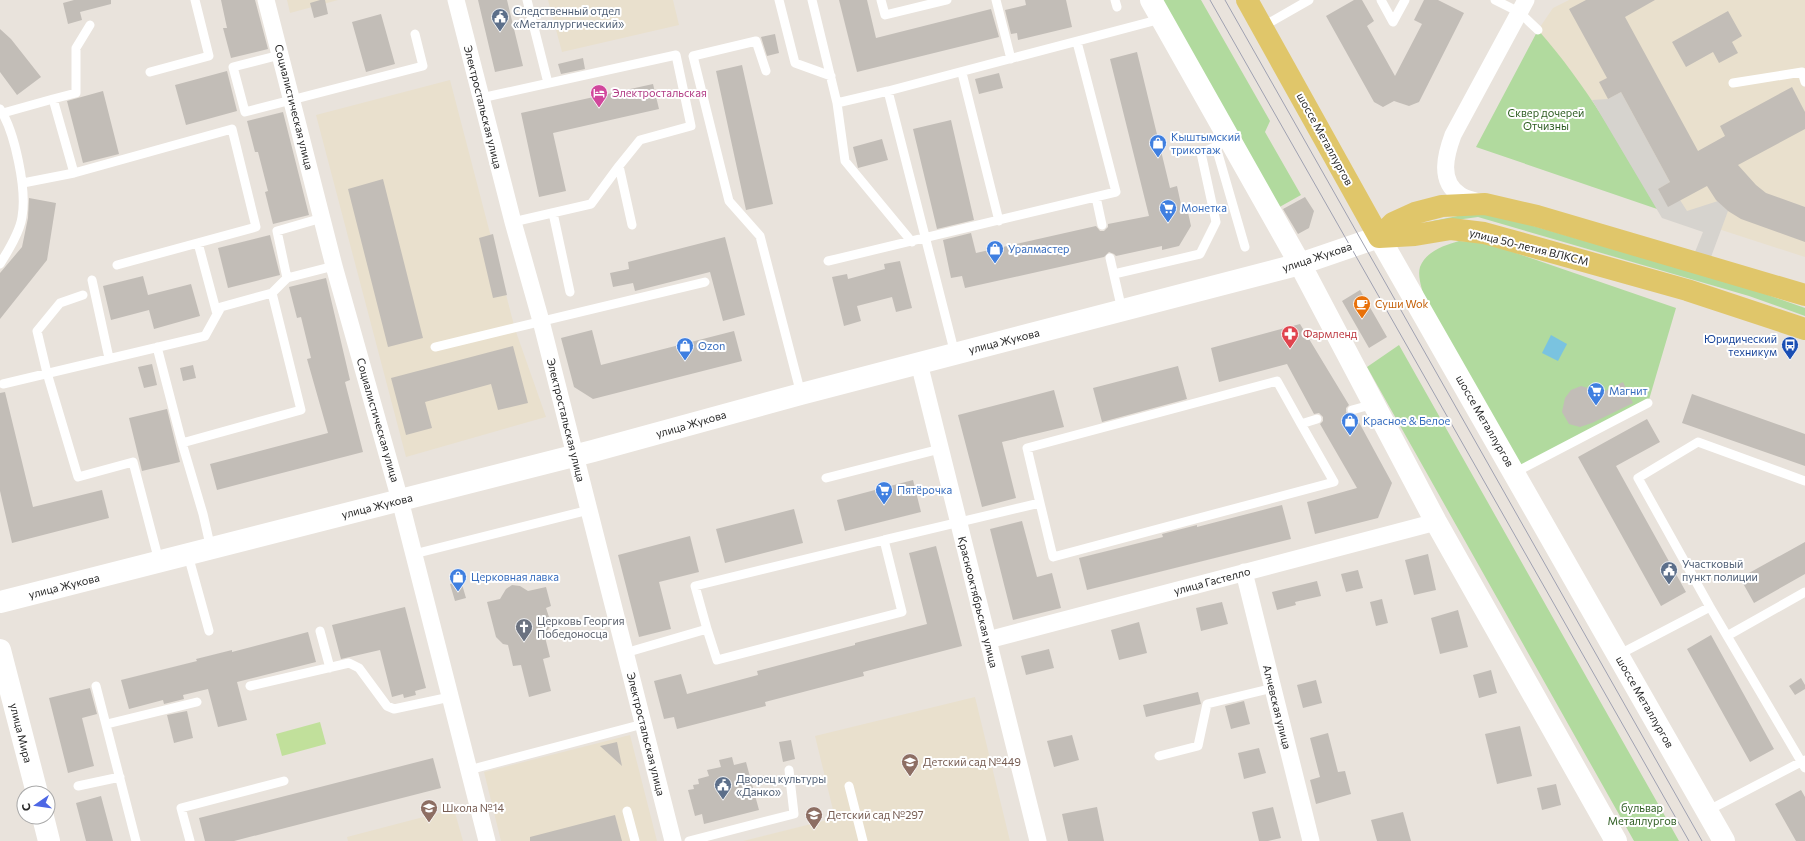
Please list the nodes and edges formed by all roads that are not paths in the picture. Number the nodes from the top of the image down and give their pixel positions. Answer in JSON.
{"nodes":[{"id":1,"x":195,"y":0,"type":"edge"},
{"id":2,"x":266,"y":0,"type":"edge"},
{"id":3,"x":456,"y":0,"type":"edge"},
{"id":4,"x":527,"y":0,"type":"edge"},
{"id":5,"x":779,"y":0,"type":"edge"},
{"id":6,"x":812,"y":0,"type":"edge"},
{"id":7,"x":881,"y":0,"type":"edge"},
{"id":8,"x":947,"y":0,"type":"edge"},
{"id":9,"x":996,"y":0,"type":"edge"},
{"id":10,"x":1150,"y":0,"type":"edge"},
{"id":11,"x":1247,"y":0,"type":"edge"},
{"id":12,"x":1309,"y":0,"type":"edge"},
{"id":13,"x":1381,"y":0,"type":"edge"},
{"id":14,"x":1405,"y":0,"type":"edge"},
{"id":15,"x":1495,"y":0,"type":"edge"},
{"id":16,"x":1522,"y":6,"type":"edge"},
{"id":17,"x":1162,"y":19,"type":"junction"},
{"id":18,"x":90,"y":25,"type":"dead end"},
{"id":19,"x":1262,"y":27,"type":"junction"},
{"id":20,"x":1538,"y":30,"type":"dead end"},
{"id":21,"x":415,"y":34,"type":"dead end"},
{"id":22,"x":1077,"y":42,"type":"junction"},
{"id":23,"x":280,"y":55,"type":"junction"},
{"id":24,"x":1011,"y":59,"type":"junction"},
{"id":25,"x":766,"y":71,"type":"dead end"},
{"id":26,"x":150,"y":72,"type":"dead end"},
{"id":27,"x":962,"y":73,"type":"junction"},
{"id":28,"x":831,"y":76,"type":"junction"},
{"id":29,"x":1805,"y":82,"type":"edge"},
{"id":30,"x":548,"y":83,"type":"junction"},
{"id":31,"x":1733,"y":83,"type":"dead end"},
{"id":32,"x":888,"y":91,"type":"junction"},
{"id":33,"x":481,"y":98,"type":"junction"},
{"id":34,"x":53,"y":99,"type":"junction"},
{"id":35,"x":292,"y":100,"type":"junction"},
{"id":36,"x":837,"y":103,"type":"junction"},
{"id":37,"x":1,"y":111,"type":"edge"},
{"id":38,"x":1223,"y":143,"type":"junction"},
{"id":39,"x":618,"y":166,"type":"junction"},
{"id":40,"x":74,"y":173,"type":"junction"},
{"id":41,"x":23,"y":183,"type":"junction"},
{"id":42,"x":1096,"y":197,"type":"junction"},
{"id":43,"x":1485,"y":204,"type":"junction"},
{"id":44,"x":553,"y":212,"type":"junction"},
{"id":45,"x":322,"y":218,"type":"junction"},
{"id":46,"x":999,"y":221,"type":"junction"},
{"id":47,"x":513,"y":222,"type":"junction"},
{"id":48,"x":1102,"y":225,"type":"dead end"},
{"id":49,"x":632,"y":226,"type":"dead end"},
{"id":50,"x":1379,"y":237,"type":"junction"},
{"id":51,"x":926,"y":239,"type":"junction"},
{"id":52,"x":912,"y":242,"type":"junction"},
{"id":53,"x":198,"y":243,"type":"junction"},
{"id":54,"x":1245,"y":247,"type":"dead end"},
{"id":55,"x":1110,"y":258,"type":"dead end"},
{"id":56,"x":828,"y":260,"type":"dead end"},
{"id":57,"x":0,"y":264,"type":"edge"},
{"id":58,"x":1300,"y":264,"type":"junction"},
{"id":59,"x":117,"y":265,"type":"dead end"},
{"id":60,"x":334,"y":266,"type":"junction"},
{"id":61,"x":1114,"y":274,"type":"junction"},
{"id":62,"x":287,"y":278,"type":"junction"},
{"id":63,"x":92,"y":280,"type":"dead end"},
{"id":64,"x":704,"y":282,"type":"dead end"},
{"id":65,"x":570,"y":292,"type":"dead end"},
{"id":66,"x":272,"y":293,"type":"junction"},
{"id":67,"x":83,"y":295,"type":"dead end"},
{"id":68,"x":1805,"y":295,"type":"edge"},
{"id":69,"x":1122,"y":310,"type":"junction"},
{"id":70,"x":217,"y":314,"type":"junction"},
{"id":71,"x":541,"y":321,"type":"junction"},
{"id":72,"x":1805,"y":329,"type":"edge"},
{"id":73,"x":158,"y":347,"type":"junction"},
{"id":74,"x":434,"y":347,"type":"dead end"},
{"id":75,"x":955,"y":354,"type":"junction"},
{"id":76,"x":109,"y":358,"type":"junction"},
{"id":77,"x":919,"y":363,"type":"junction"},
{"id":78,"x":47,"y":373,"type":"junction"},
{"id":79,"x":3,"y":384,"type":"dead end"},
{"id":80,"x":800,"y":394,"type":"junction"},
{"id":81,"x":1648,"y":403,"type":"dead end"},
{"id":82,"x":1374,"y":404,"type":"junction"},
{"id":83,"x":1352,"y":410,"type":"dead end"},
{"id":84,"x":1318,"y":419,"type":"dead end"},
{"id":85,"x":1301,"y":424,"type":"junction"},
{"id":86,"x":182,"y":443,"type":"junction"},
{"id":87,"x":940,"y":449,"type":"junction"},
{"id":88,"x":575,"y":456,"type":"junction"},
{"id":89,"x":1514,"y":473,"type":"junction"},
{"id":90,"x":826,"y":478,"type":"dead end"},
{"id":91,"x":1805,"y":481,"type":"edge"},
{"id":92,"x":400,"y":500,"type":"junction"},
{"id":93,"x":1040,"y":503,"type":"junction"},
{"id":94,"x":589,"y":510,"type":"junction"},
{"id":95,"x":958,"y":522,"type":"junction"},
{"id":96,"x":1436,"y":522,"type":"junction"},
{"id":97,"x":884,"y":540,"type":"junction"},
{"id":98,"x":211,"y":549,"type":"junction"},
{"id":99,"x":414,"y":554,"type":"junction"},
{"id":100,"x":188,"y":555,"type":"junction"},
{"id":101,"x":159,"y":562,"type":"junction"},
{"id":102,"x":1244,"y":572,"type":"junction"},
{"id":103,"x":1805,"y":592,"type":"edge"},
{"id":104,"x":0,"y":602,"type":"edge"},
{"id":105,"x":1710,"y":607,"type":"junction"},
{"id":106,"x":707,"y":629,"type":"junction"},
{"id":107,"x":320,"y":630,"type":"dead end"},
{"id":108,"x":209,"y":631,"type":"dead end"},
{"id":109,"x":1727,"y":636,"type":"junction"},
{"id":110,"x":988,"y":640,"type":"junction"},
{"id":111,"x":0,"y":650,"type":"edge"},
{"id":112,"x":625,"y":653,"type":"junction"},
{"id":113,"x":1618,"y":655,"type":"junction"},
{"id":114,"x":330,"y":668,"type":"junction"},
{"id":115,"x":96,"y":686,"type":"dead end"},
{"id":116,"x":250,"y":686,"type":"dead end"},
{"id":117,"x":1273,"y":688,"type":"junction"},
{"id":118,"x":450,"y":697,"type":"junction"},
{"id":119,"x":197,"y":702,"type":"dead end"},
{"id":120,"x":107,"y":724,"type":"junction"},
{"id":121,"x":643,"y":724,"type":"junction"},
{"id":122,"x":1159,"y":756,"type":"dead end"},
{"id":123,"x":1804,"y":764,"type":"edge"},
{"id":124,"x":469,"y":770,"type":"junction"},
{"id":125,"x":789,"y":770,"type":"dead end"},
{"id":126,"x":120,"y":777,"type":"junction"},
{"id":127,"x":284,"y":781,"type":"dead end"},
{"id":128,"x":35,"y":785,"type":"edge"},
{"id":129,"x":78,"y":786,"type":"dead end"},
{"id":130,"x":849,"y":786,"type":"dead end"},
{"id":131,"x":627,"y":811,"type":"dead end"},
{"id":132,"x":1707,"y":811,"type":"junction"},
{"id":133,"x":45,"y":825,"type":"edge"},
{"id":134,"x":49,"y":841,"type":"edge"},
{"id":135,"x":136,"y":841,"type":"edge"},
{"id":136,"x":190,"y":841,"type":"edge"},
{"id":137,"x":487,"y":841,"type":"edge"},
{"id":138,"x":635,"y":841,"type":"edge"},
{"id":139,"x":673,"y":841,"type":"edge"},
{"id":140,"x":689,"y":841,"type":"edge"},
{"id":141,"x":863,"y":841,"type":"edge"},
{"id":142,"x":1038,"y":841,"type":"edge"},
{"id":143,"x":1311,"y":841,"type":"edge"},
{"id":144,"x":1616,"y":841,"type":"edge"},
{"id":145,"x":1724,"y":841,"type":"edge"}],
"edges":[{"from":1,"to":26,"type":"lane"},
{"from":2,"to":23,"type":"street","name":"Социалистическая улица"},
{"from":3,"to":33,"type":"street","name":"Электростальская улица"},
{"from":4,"to":30,"type":"lane"},
{"from":5,"to":28,"type":"lane"},
{"from":6,"to":28,"type":"lane"},
{"from":7,"to":8,"type":"lane"},
{"from":9,"to":24,"type":"lane"},
{"from":10,"to":17,"type":"main road"},
{"from":11,"to":19,"type":"main road","name":"шоссе Металлургов"},
{"from":12,"to":19,"type":"lane"},
{"from":13,"to":14,"type":"lane"},
{"from":15,"to":16,"type":"lane"},
{"from":16,"to":20,"type":"lane"},
{"from":16,"to":43,"type":"street"},
{"from":17,"to":22,"type":"lane"},
{"from":17,"to":38,"type":"main road"},
{"from":18,"to":34,"type":"lane"},
{"from":19,"to":50,"type":"main road","name":"шоссе Металлургов"},
{"from":21,"to":35,"type":"lane"},
{"from":22,"to":24,"type":"lane"},
{"from":22,"to":42,"type":"lane"},
{"from":23,"to":35,"type":"street","name":"Социалистическая улица"},
{"from":23,"to":35,"type":"lane"},
{"from":24,"to":27,"type":"lane"},
{"from":25,"to":80,"type":"lane"},
{"from":27,"to":32,"type":"lane"},
{"from":27,"to":46,"type":"lane"},
{"from":28,"to":36,"type":"lane"},
{"from":29,"to":31,"type":"lane"},
{"from":30,"to":33,"type":"lane"},
{"from":30,"to":39,"type":"lane"},
{"from":32,"to":36,"type":"lane"},
{"from":32,"to":51,"type":"lane"},
{"from":33,"to":47,"type":"street","name":"Электростальская улица"},
{"from":34,"to":37,"type":"lane"},
{"from":34,"to":40,"type":"lane"},
{"from":35,"to":45,"type":"street","name":"Социалистическая улица"},
{"from":36,"to":52,"type":"lane"},
{"from":37,"to":41,"type":"lane"},
{"from":38,"to":54,"type":"lane"},
{"from":38,"to":58,"type":"main road"},
{"from":38,"to":61,"type":"lane"},
{"from":39,"to":44,"type":"lane"},
{"from":39,"to":49,"type":"lane"},
{"from":40,"to":41,"type":"lane"},
{"from":40,"to":53,"type":"lane"},
{"from":41,"to":57,"type":"lane"},
{"from":42,"to":46,"type":"lane"},
{"from":42,"to":48,"type":"lane"},
{"from":43,"to":50,"type":"main road"},
{"from":43,"to":68,"type":"main road"},
{"from":44,"to":47,"type":"lane"},
{"from":44,"to":65,"type":"lane"},
{"from":45,"to":60,"type":"street","name":"Социалистическая улица"},
{"from":45,"to":62,"type":"lane"},
{"from":46,"to":51,"type":"lane"},
{"from":47,"to":71,"type":"street","name":"Электростальская улица"},
{"from":50,"to":58,"type":"main road","name":"улица Жукова"},
{"from":50,"to":72,"type":"main road","name":"улица 50-летия ВЛКСМ"},
{"from":50,"to":89,"type":"main road","name":"шоссе Металлургов"},
{"from":51,"to":52,"type":"lane"},
{"from":51,"to":75,"type":"lane"},
{"from":52,"to":56,"type":"lane"},
{"from":53,"to":59,"type":"lane"},
{"from":53,"to":70,"type":"lane"},
{"from":55,"to":61,"type":"lane"},
{"from":58,"to":69,"type":"main road","name":"улица Жукова"},
{"from":58,"to":82,"type":"main road"},
{"from":60,"to":62,"type":"lane"},
{"from":60,"to":92,"type":"street","name":"Социалистическая улица"},
{"from":61,"to":69,"type":"lane"},
{"from":62,"to":66,"type":"lane"},
{"from":63,"to":76,"type":"lane"},
{"from":64,"to":71,"type":"lane"},
{"from":66,"to":70,"type":"lane"},
{"from":66,"to":86,"type":"lane"},
{"from":67,"to":78,"type":"lane"},
{"from":69,"to":75,"type":"main road","name":"улица Жукова"},
{"from":70,"to":73,"type":"lane"},
{"from":71,"to":74,"type":"lane"},
{"from":71,"to":88,"type":"street","name":"Электростальская улица"},
{"from":73,"to":76,"type":"lane"},
{"from":73,"to":86,"type":"lane"},
{"from":75,"to":77,"type":"main road","name":"улица Жукова"},
{"from":76,"to":78,"type":"lane"},
{"from":77,"to":80,"type":"main road","name":"улица Жукова"},
{"from":77,"to":87,"type":"street","name":"Краснооктябрьская улица"},
{"from":78,"to":79,"type":"lane"},
{"from":78,"to":101,"type":"lane"},
{"from":80,"to":88,"type":"main road","name":"улица Жукова"},
{"from":81,"to":89,"type":"lane"},
{"from":82,"to":83,"type":"lane"},
{"from":82,"to":96,"type":"main road"},
{"from":84,"to":85,"type":"lane"},
{"from":85,"to":93,"type":"lane"},
{"from":85,"to":93,"type":"lane"},
{"from":86,"to":98,"type":"lane"},
{"from":87,"to":90,"type":"lane"},
{"from":87,"to":95,"type":"street","name":"Краснооктябрьская улица"},
{"from":88,"to":92,"type":"main road","name":"улица Жукова"},
{"from":88,"to":94,"type":"street","name":"Электростальская улица"},
{"from":89,"to":113,"type":"main road","name":"шоссе Металлургов"},
{"from":91,"to":105,"type":"lane"},
{"from":92,"to":98,"type":"main road","name":"улица Жукова"},
{"from":92,"to":99,"type":"street","name":"Социалистическая улица"},
{"from":93,"to":95,"type":"lane"},
{"from":94,"to":99,"type":"lane"},
{"from":94,"to":112,"type":"street","name":"Электростальская улица"},
{"from":95,"to":97,"type":"lane"},
{"from":95,"to":110,"type":"street","name":"Краснооктябрьская улица"},
{"from":96,"to":102,"type":"street","name":"улица Гастелло"},
{"from":96,"to":144,"type":"main road"},
{"from":97,"to":106,"type":"lane"},
{"from":97,"to":106,"type":"lane"},
{"from":98,"to":100,"type":"main road","name":"улица Жукова"},
{"from":99,"to":118,"type":"street","name":"Социалистическая улица"},
{"from":100,"to":101,"type":"main road","name":"улица Жукова"},
{"from":100,"to":108,"type":"lane"},
{"from":101,"to":104,"type":"main road","name":"улица Жукова"},
{"from":102,"to":110,"type":"street","name":"улица Гастелло"},
{"from":102,"to":117,"type":"street","name":"Алчевская улица"},
{"from":103,"to":109,"type":"lane"},
{"from":105,"to":109,"type":"lane"},
{"from":105,"to":113,"type":"lane"},
{"from":106,"to":112,"type":"lane"},
{"from":107,"to":114,"type":"lane"},
{"from":109,"to":123,"type":"lane"},
{"from":110,"to":142,"type":"street","name":"Краснооктябрьская улица"},
{"from":111,"to":128,"type":"main road","name":"улица Мира"},
{"from":112,"to":121,"type":"street","name":"Электростальская улица"},
{"from":113,"to":132,"type":"main road","name":"шоссе Металлургов"},
{"from":114,"to":116,"type":"lane"},
{"from":114,"to":118,"type":"lane"},
{"from":115,"to":120,"type":"lane"},
{"from":117,"to":122,"type":"lane"},
{"from":117,"to":143,"type":"street","name":"Алчевская улица"},
{"from":118,"to":124,"type":"street","name":"Социалистическая улица"},
{"from":119,"to":120,"type":"lane"},
{"from":120,"to":126,"type":"lane"},
{"from":121,"to":124,"type":"lane"},
{"from":121,"to":139,"type":"street","name":"Электростальская улица"},
{"from":123,"to":132,"type":"lane"},
{"from":124,"to":137,"type":"street","name":"Социалистическая улица"},
{"from":125,"to":140,"type":"lane"},
{"from":126,"to":129,"type":"lane"},
{"from":126,"to":135,"type":"lane"},
{"from":127,"to":136,"type":"lane"},
{"from":130,"to":141,"type":"lane"},
{"from":131,"to":138,"type":"lane"},
{"from":132,"to":145,"type":"main road","name":"шоссе Металлургов"},
{"from":133,"to":134,"type":"main road"}]}
